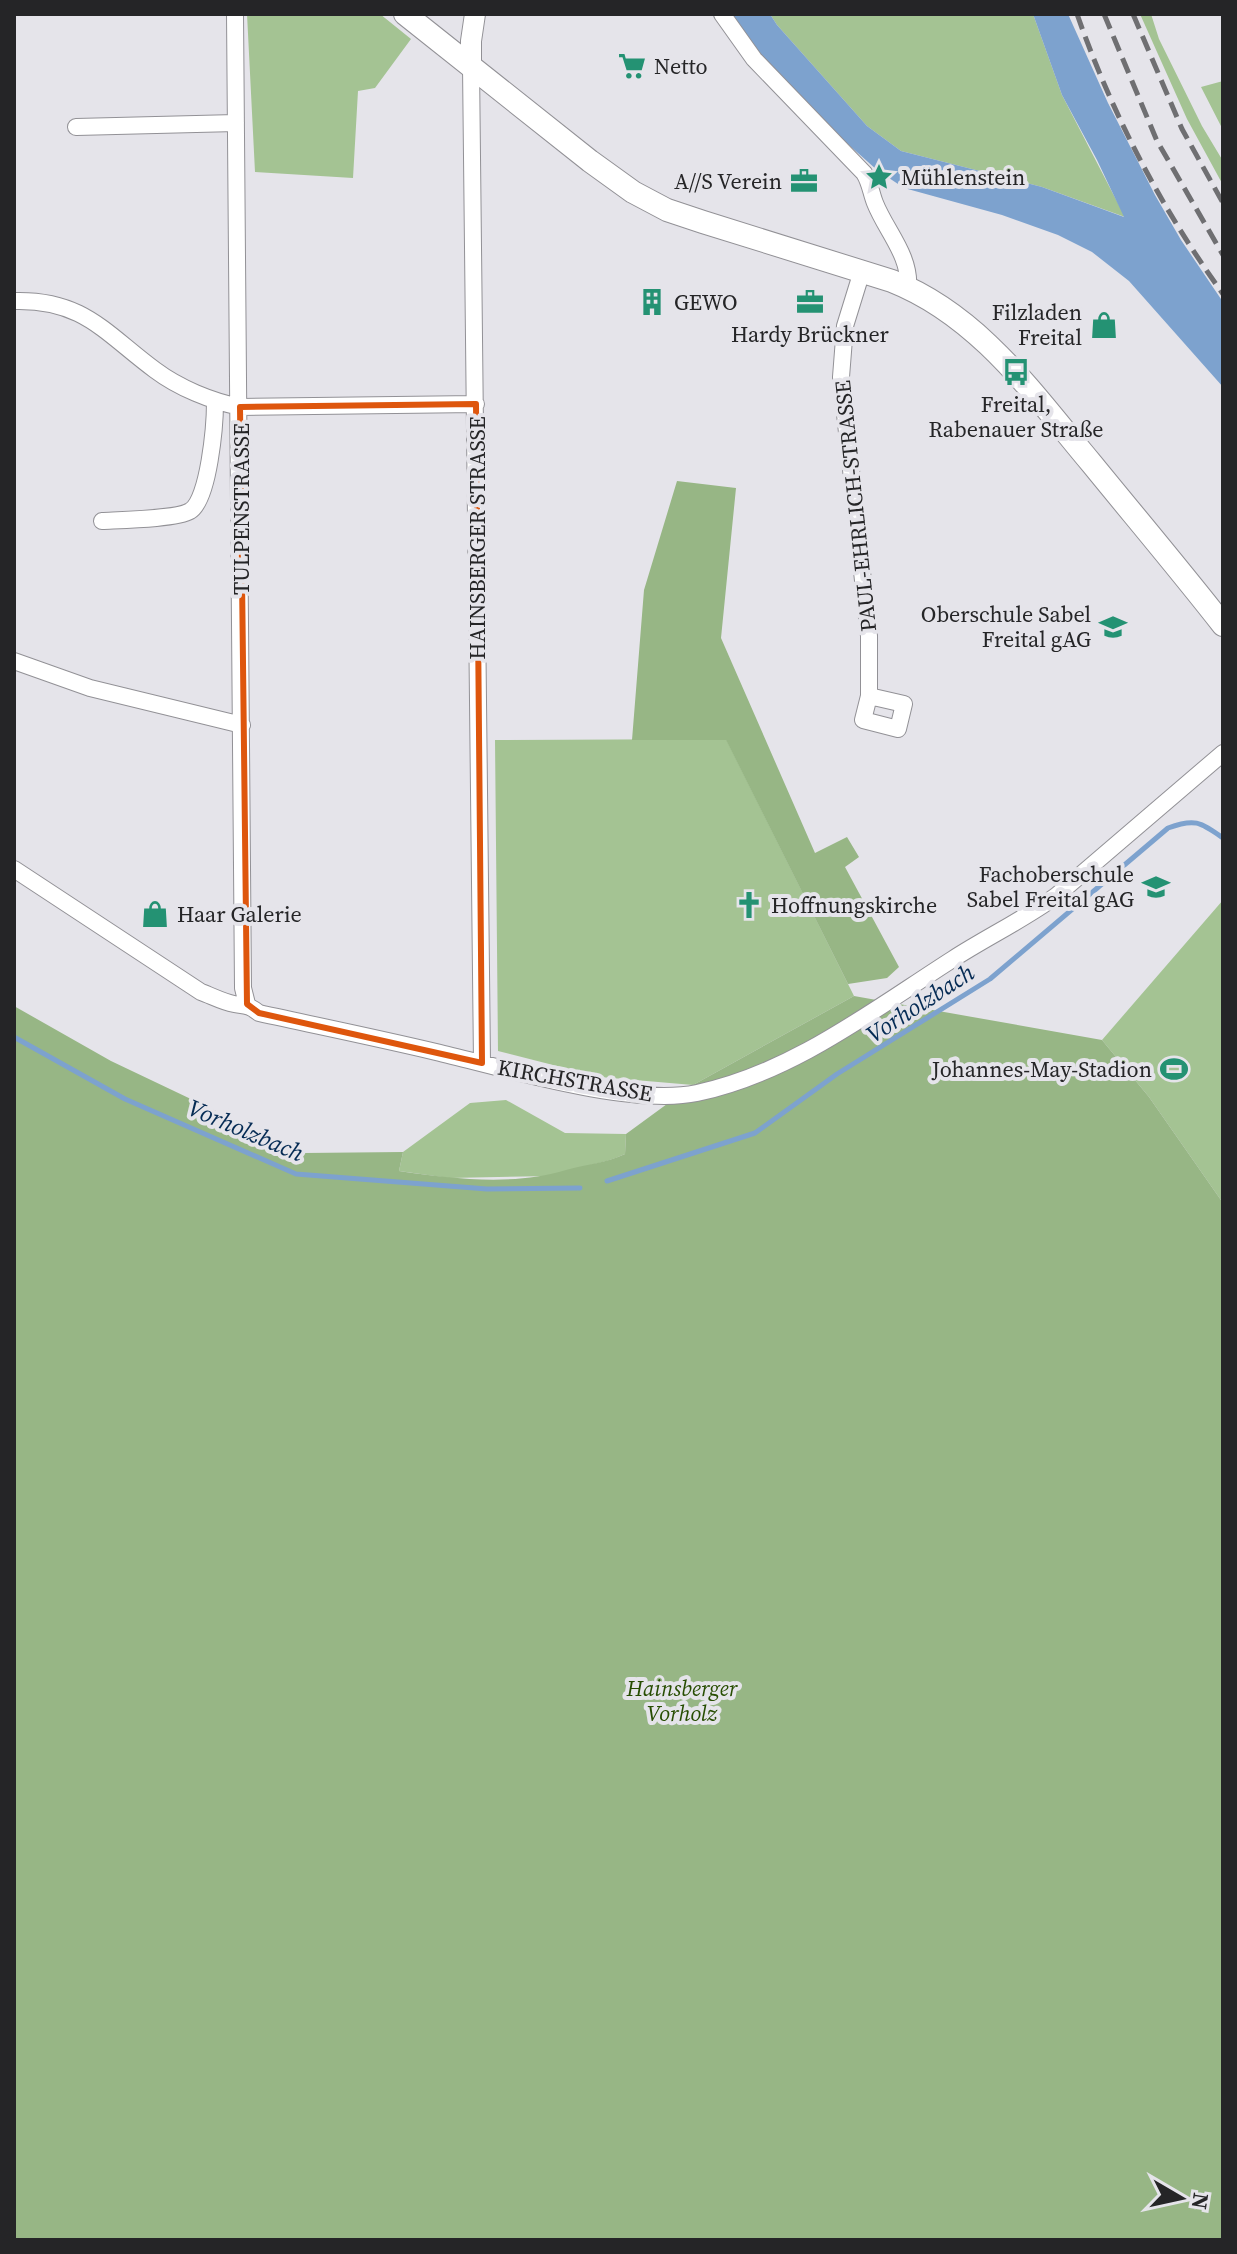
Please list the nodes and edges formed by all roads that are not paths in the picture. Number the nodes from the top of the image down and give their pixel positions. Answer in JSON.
{"nodes":[{"id":1,"x":235,"y":14,"type":"edge"},
{"id":2,"x":405,"y":14,"type":"edge"},
{"id":3,"x":475,"y":14,"type":"edge"},
{"id":4,"x":722,"y":14,"type":"edge"},
{"id":5,"x":471,"y":66,"type":"junction"},
{"id":6,"x":236,"y":123,"type":"junction"},
{"id":7,"x":76,"y":127,"type":"dead end"},
{"id":8,"x":862,"y":271,"type":"junction"},
{"id":9,"x":908,"y":288,"type":"junction"},
{"id":10,"x":14,"y":301,"type":"edge"},
{"id":11,"x":215,"y":402,"type":"junction"},
{"id":12,"x":476,"y":404,"type":"junction"},
{"id":13,"x":240,"y":407,"type":"junction"},
{"id":14,"x":102,"y":521,"type":"dead end"},
{"id":15,"x":1223,"y":625,"type":"edge"},
{"id":16,"x":14,"y":661,"type":"edge"},
{"id":17,"x":869,"y":696,"type":"dead end"},
{"id":18,"x":242,"y":725,"type":"junction"},
{"id":19,"x":1223,"y":753,"type":"edge"},
{"id":20,"x":14,"y":869,"type":"edge"},
{"id":21,"x":247,"y":1004,"type":"junction"},
{"id":22,"x":482,"y":1063,"type":"junction"}],
"edges":[{"from":1,"to":6,"type":"street","name":"TULPENSTRASSE"},
{"from":2,"to":5,"type":"main road"},
{"from":3,"to":5,"type":"street","name":"HAINSBERGER STRASSE"},
{"from":4,"to":9,"type":"street"},
{"from":5,"to":8,"type":"main road"},
{"from":5,"to":12,"type":"street","name":"HAINSBERGER STRASSE"},
{"from":6,"to":7,"type":"street"},
{"from":6,"to":13,"type":"street","name":"TULPENSTRASSE"},
{"from":8,"to":9,"type":"main road"},
{"from":8,"to":17,"type":"street","name":"PAUL-EHRLICH-STRASSE"},
{"from":9,"to":15,"type":"main road"},
{"from":10,"to":11,"type":"street"},
{"from":11,"to":13,"type":"street"},
{"from":11,"to":14,"type":"street"},
{"from":12,"to":13,"type":"street"},
{"from":12,"to":22,"type":"street","name":"HAINSBERGER STRASSE"},
{"from":13,"to":18,"type":"street","name":"TULPENSTRASSE"},
{"from":16,"to":18,"type":"street"},
{"from":18,"to":21,"type":"street","name":"TULPENSTRASSE"},
{"from":19,"to":22,"type":"street","name":"KIRCHSTRASSE"},
{"from":20,"to":21,"type":"street","name":"KIRCHSTRASSE"},
{"from":21,"to":22,"type":"street","name":"KIRCHSTRASSE"}]}
